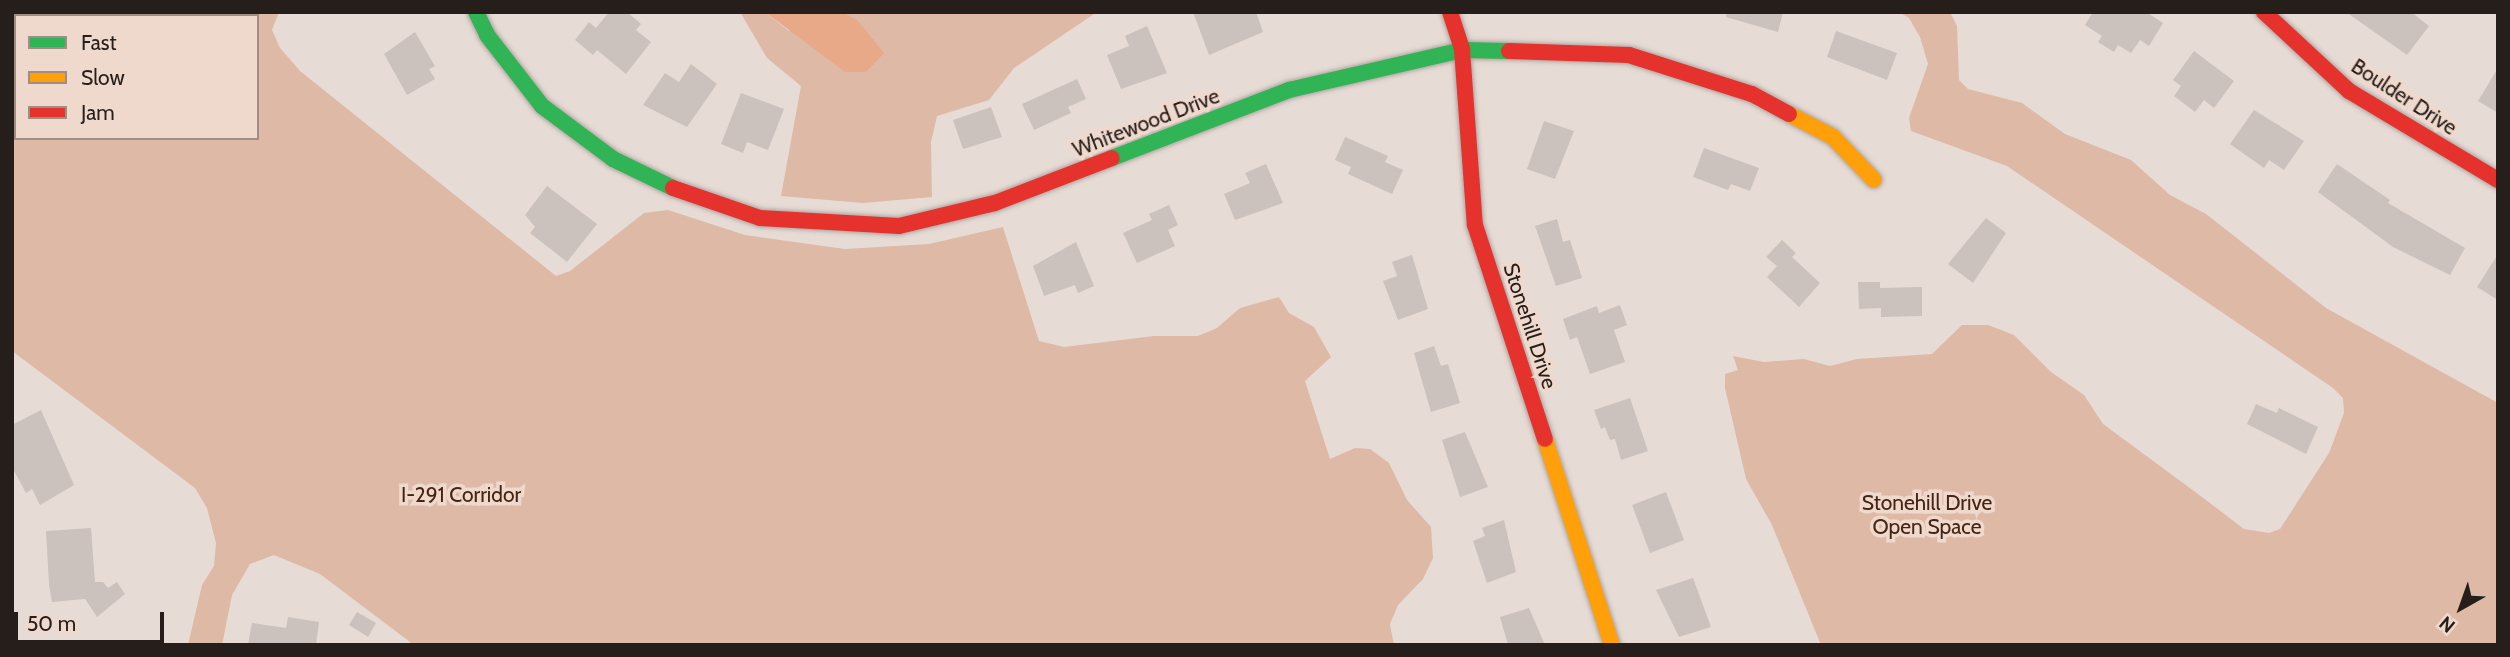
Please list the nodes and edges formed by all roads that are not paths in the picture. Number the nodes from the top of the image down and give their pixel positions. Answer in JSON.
{"nodes":[{"id":1,"x":475,"y":12,"type":"edge"},
{"id":2,"x":1450,"y":12,"type":"edge"},
{"id":3,"x":2264,"y":12,"type":"edge"},
{"id":4,"x":1462,"y":50,"type":"junction"},
{"id":5,"x":1874,"y":180,"type":"dead end"},
{"id":6,"x":2498,"y":180,"type":"edge"},
{"id":7,"x":1612,"y":645,"type":"edge"}],
"edges":[{"from":1,"to":4,"type":"street","name":"Whitewood Drive"},
{"from":2,"to":4,"type":"street","name":"Stonehill Drive"},
{"from":3,"to":6,"type":"street","name":"Boulder Drive"},
{"from":4,"to":5,"type":"street","name":"Whitewood Drive"},
{"from":4,"to":7,"type":"street","name":"Stonehill Drive"}]}
